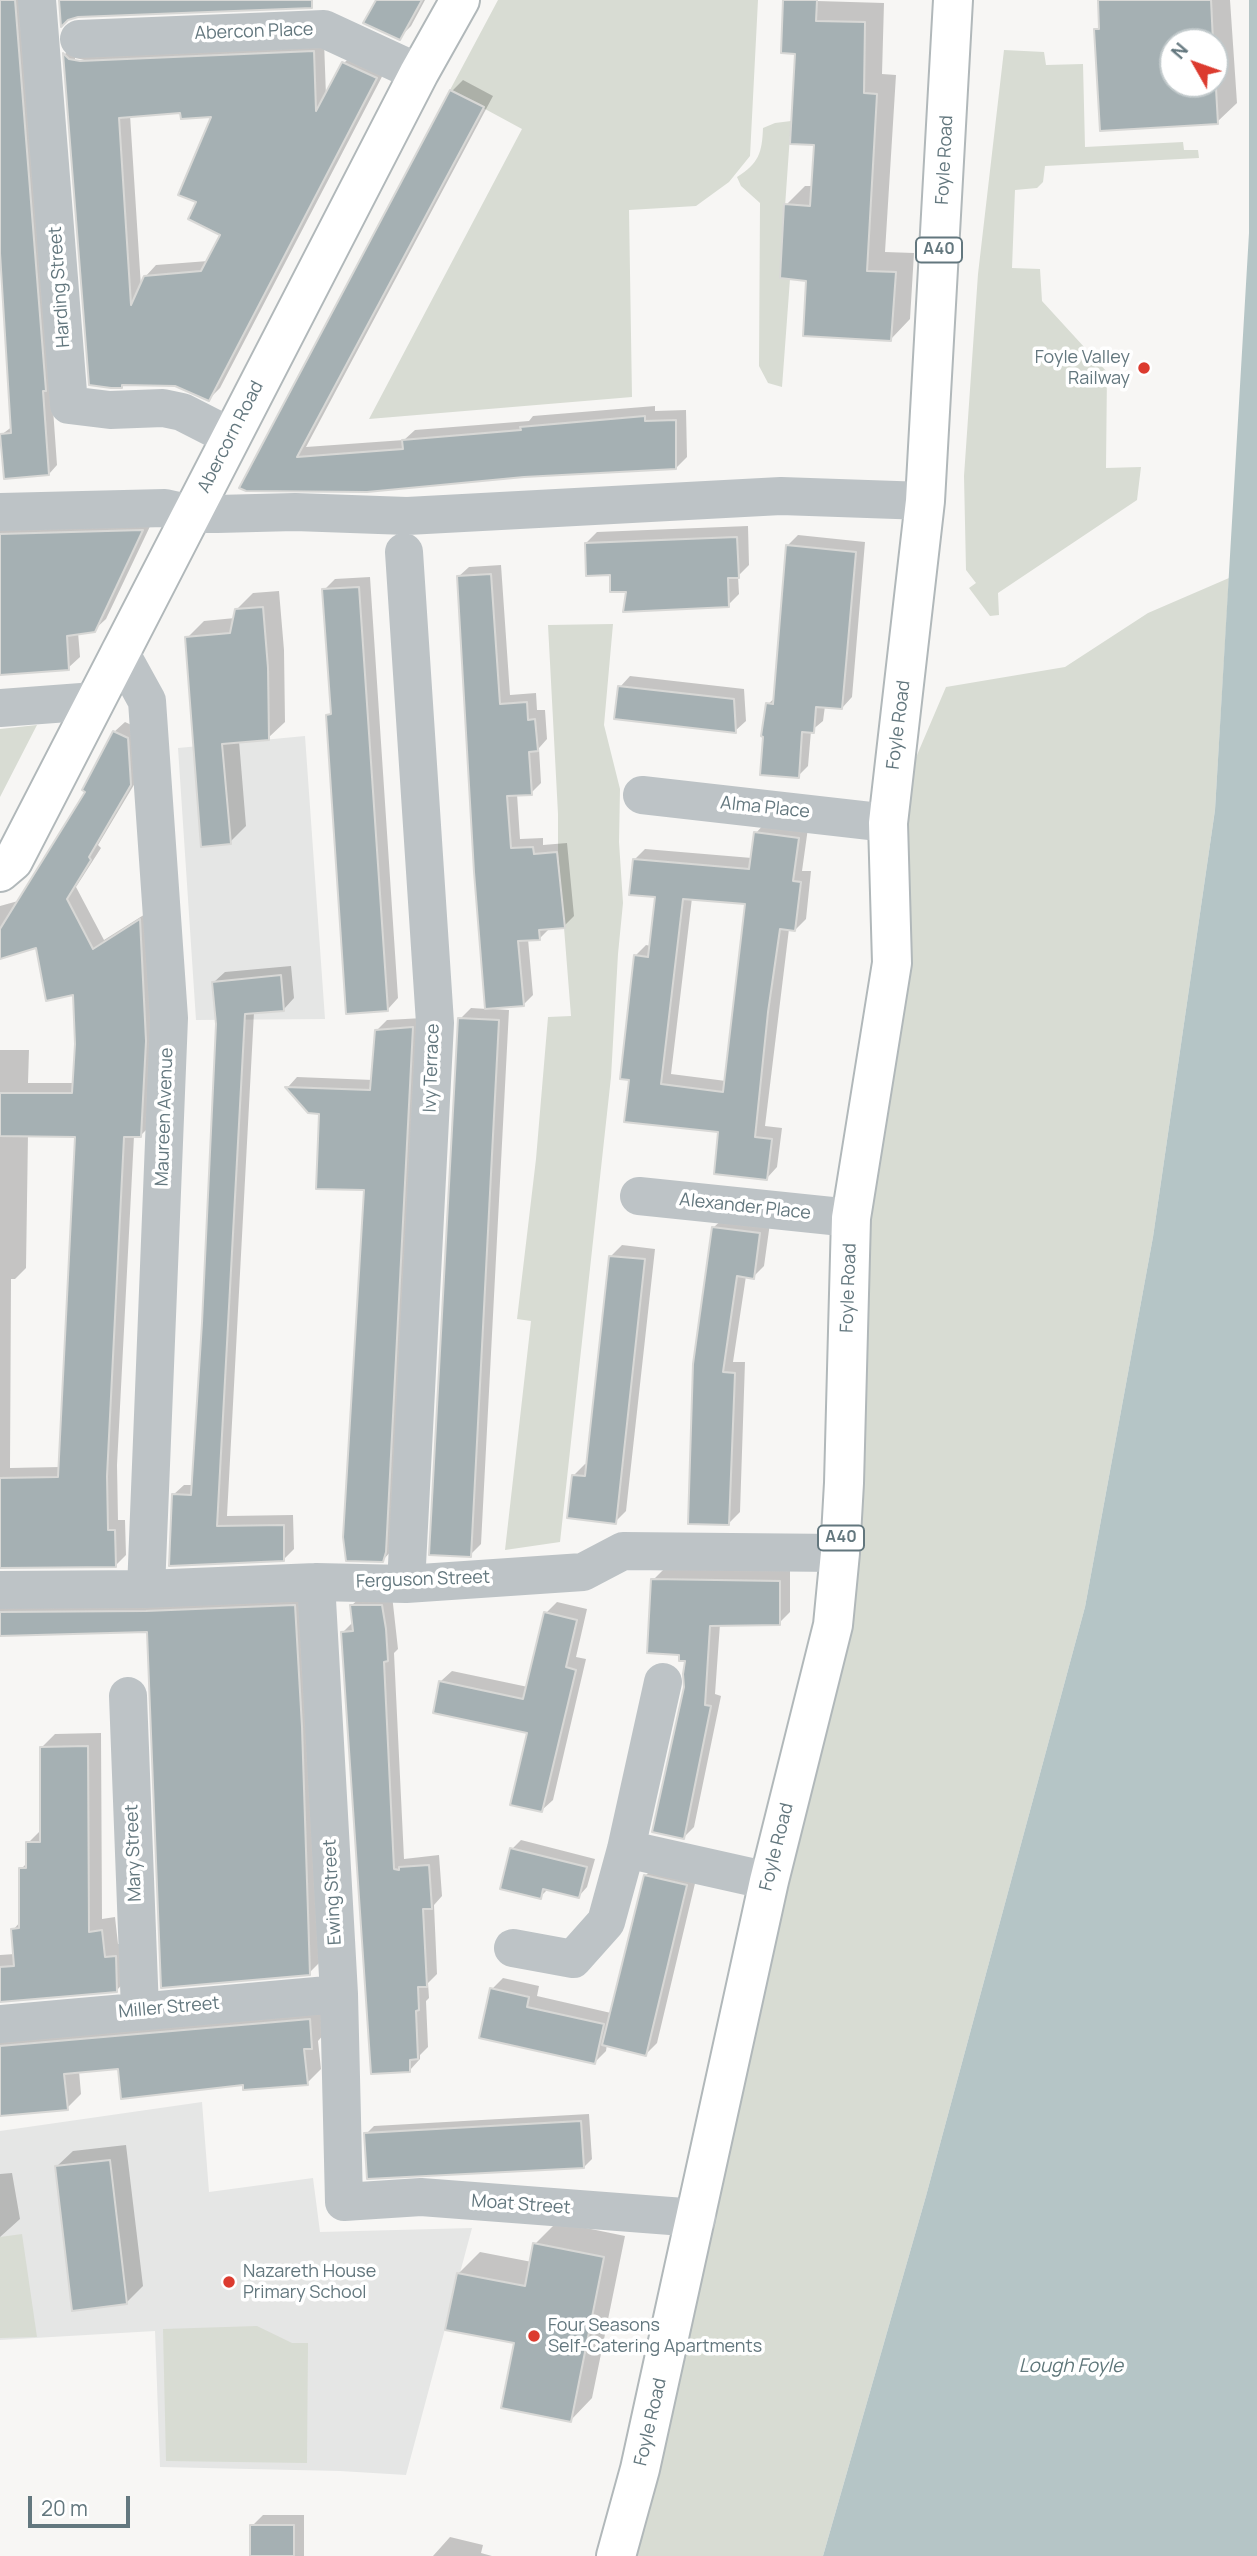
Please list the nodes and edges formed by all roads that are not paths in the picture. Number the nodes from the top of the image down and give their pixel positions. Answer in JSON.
{"nodes":[{"id":1,"x":37,"y":0,"type":"edge"},
{"id":2,"x":460,"y":0,"type":"edge"},
{"id":3,"x":953,"y":0,"type":"edge"},
{"id":4,"x":79,"y":39,"type":"dead end"},
{"id":5,"x":419,"y":73,"type":"junction"},
{"id":6,"x":231,"y":437,"type":"junction"},
{"id":7,"x":925,"y":501,"type":"junction"},
{"id":8,"x":0,"y":512,"type":"edge"},
{"id":9,"x":192,"y":513,"type":"junction"},
{"id":10,"x":404,"y":552,"type":"dead end"},
{"id":11,"x":120,"y":652,"type":"junction"},
{"id":12,"x":95,"y":701,"type":"junction"},
{"id":13,"x":0,"y":708,"type":"edge"},
{"id":14,"x":642,"y":795,"type":"dead end"},
{"id":15,"x":888,"y":823,"type":"junction"},
{"id":16,"x":0,"y":872,"type":"edge"},
{"id":17,"x":639,"y":1196,"type":"dead end"},
{"id":18,"x":851,"y":1217,"type":"junction"},
{"id":19,"x":840,"y":1553,"type":"junction"},
{"id":20,"x":316,"y":1583,"type":"junction"},
{"id":21,"x":406,"y":1584,"type":"junction"},
{"id":22,"x":146,"y":1589,"type":"junction"},
{"id":23,"x":0,"y":1590,"type":"edge"},
{"id":24,"x":663,"y":1682,"type":"dead end"},
{"id":25,"x":128,"y":1696,"type":"dead end"},
{"id":26,"x":626,"y":1849,"type":"junction"},
{"id":27,"x":769,"y":1881,"type":"junction"},
{"id":28,"x":513,"y":1948,"type":"dead end"},
{"id":29,"x":339,"y":1994,"type":"junction"},
{"id":30,"x":140,"y":2010,"type":"junction"},
{"id":31,"x":0,"y":2024,"type":"edge"},
{"id":32,"x":344,"y":2202,"type":"joint"},
{"id":33,"x":697,"y":2218,"type":"junction"},
{"id":34,"x":616,"y":2556,"type":"edge"}],
"edges":[{"from":1,"to":6,"type":"street","name":"Harding Street"},
{"from":2,"to":5,"type":"main road","name":"Abercorn Road"},
{"from":3,"to":7,"type":"main road","name":"Foyle Road","number":"A40"},
{"from":4,"to":5,"type":"street","name":"Abercon Place"},
{"from":5,"to":6,"type":"main road","name":"Abercorn Road"},
{"from":6,"to":9,"type":"main road","name":"Abercorn Road"},
{"from":7,"to":9,"type":"street"},
{"from":7,"to":15,"type":"main road","name":"Foyle Road","number":"A40"},
{"from":8,"to":9,"type":"street"},
{"from":9,"to":11,"type":"main road","name":"Abercorn Road"},
{"from":10,"to":21,"type":"street","name":"Ivy Terrace"},
{"from":11,"to":12,"type":"main road","name":"Abercorn Road"},
{"from":11,"to":22,"type":"street","name":"Maureen Avenue"},
{"from":12,"to":13,"type":"street"},
{"from":12,"to":16,"type":"main road","name":"Abercorn Road"},
{"from":14,"to":15,"type":"street","name":"Alma Place"},
{"from":15,"to":18,"type":"main road","name":"Foyle Road","number":"A40"},
{"from":17,"to":18,"type":"street","name":"Alexander Place"},
{"from":18,"to":19,"type":"main road","name":"Foyle Road","number":"A40"},
{"from":19,"to":21,"type":"street","name":"Ferguson Street"},
{"from":19,"to":27,"type":"main road","name":"Foyle Road","number":"A40"},
{"from":20,"to":21,"type":"street","name":"Ferguson Street"},
{"from":20,"to":22,"type":"street","name":"Ferguson Street"},
{"from":20,"to":29,"type":"street","name":"Ewing Street"},
{"from":22,"to":23,"type":"street","name":"Ferguson Street"},
{"from":24,"to":26,"type":"street"},
{"from":25,"to":30,"type":"street","name":"Mary Street"},
{"from":26,"to":27,"type":"street"},
{"from":26,"to":28,"type":"street"},
{"from":27,"to":33,"type":"main road","name":"Foyle Road","number":"A40"},
{"from":29,"to":30,"type":"street","name":"Miller Street"},
{"from":29,"to":32,"type":"street","name":"Ewing Street"},
{"from":30,"to":31,"type":"street","name":"Miller Street"},
{"from":32,"to":33,"type":"street","name":"Moat Street"},
{"from":33,"to":34,"type":"main road","name":"Foyle Road","number":"A40"}]}
